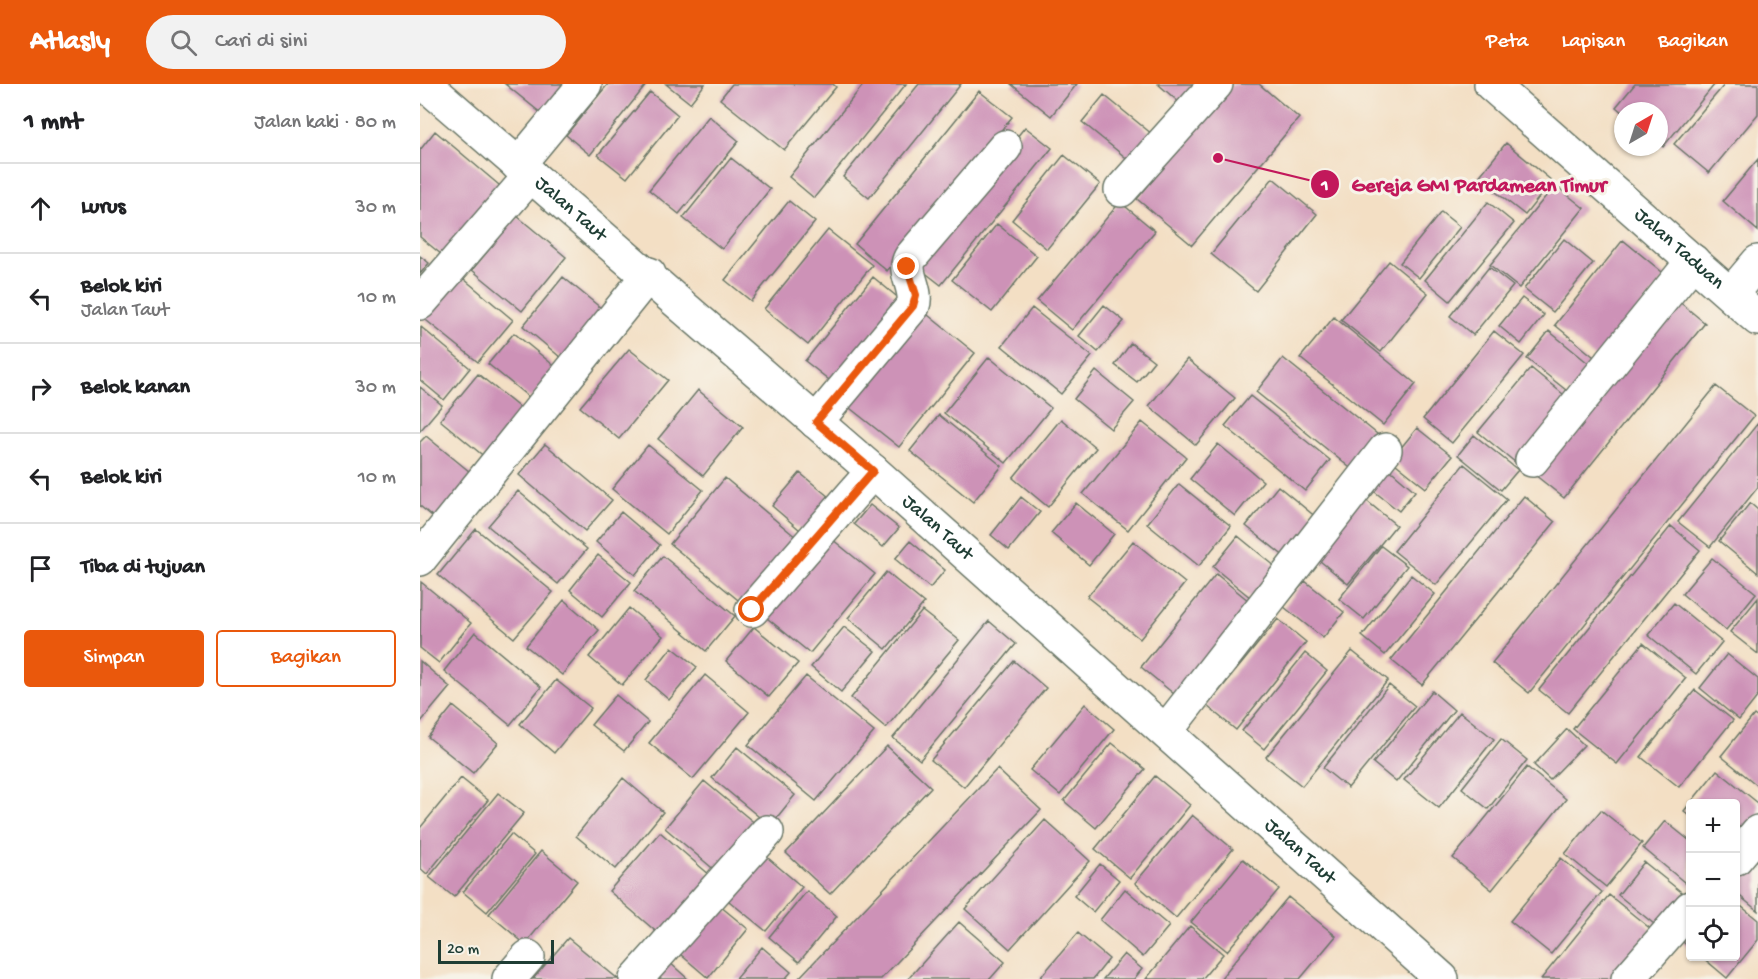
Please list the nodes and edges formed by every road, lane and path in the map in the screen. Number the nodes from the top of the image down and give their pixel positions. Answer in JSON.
{"nodes":[{"id":1,"x":425,"y":84,"type":"edge"},
{"id":2,"x":585,"y":84,"type":"edge"},
{"id":3,"x":1216,"y":84,"type":"edge"},
{"id":4,"x":1491,"y":84,"type":"edge"},
{"id":5,"x":1005,"y":147,"type":"dead end"},
{"id":6,"x":524,"y":170,"type":"junction"},
{"id":7,"x":1121,"y":190,"type":"dead end"},
{"id":8,"x":1693,"y":261,"type":"junction"},
{"id":9,"x":1758,"y":262,"type":"edge"},
{"id":10,"x":649,"y":274,"type":"junction"},
{"id":11,"x":1731,"y":294,"type":"junction"},
{"id":12,"x":420,"y":303,"type":"edge"},
{"id":13,"x":1758,"y":319,"type":"edge"},
{"id":14,"x":816,"y":422,"type":"junction"},
{"id":15,"x":1385,"y":450,"type":"dead end"},
{"id":16,"x":1532,"y":460,"type":"dead end"},
{"id":17,"x":873,"y":471,"type":"junction"},
{"id":18,"x":426,"y":541,"type":"edge"},
{"id":19,"x":752,"y":610,"type":"dead end"},
{"id":20,"x":1166,"y":731,"type":"junction"},
{"id":21,"x":767,"y":832,"type":"dead end"},
{"id":22,"x":1758,"y":832,"type":"edge"},
{"id":23,"x":1740,"y":853,"type":"edge"},
{"id":24,"x":1686,"y":913,"type":"edge"},
{"id":25,"x":636,"y":979,"type":"edge"},
{"id":26,"x":1442,"y":979,"type":"edge"},
{"id":27,"x":1628,"y":979,"type":"edge"}],
"edges":[{"from":1,"to":6,"type":"street","name":"Jalan Taut"},
{"from":2,"to":6,"type":"street"},
{"from":3,"to":7,"type":"street"},
{"from":4,"to":8,"type":"street","name":"Jalan Taduan"},
{"from":5,"to":14,"type":"street"},
{"from":6,"to":10,"type":"street","name":"Jalan Taut"},
{"from":6,"to":12,"type":"street"},
{"from":8,"to":11,"type":"street","name":"Jalan Taduan"},
{"from":8,"to":16,"type":"street"},
{"from":9,"to":11,"type":"street"},
{"from":10,"to":14,"type":"street","name":"Jalan Taut"},
{"from":10,"to":18,"type":"street"},
{"from":11,"to":13,"type":"street","name":"Jalan Taduan"},
{"from":14,"to":17,"type":"street","name":"Jalan Taut"},
{"from":15,"to":20,"type":"street"},
{"from":17,"to":19,"type":"street"},
{"from":17,"to":20,"type":"street","name":"Jalan Taut"},
{"from":20,"to":26,"type":"street","name":"Jalan Taut"},
{"from":21,"to":25,"type":"street"},
{"from":22,"to":23,"type":"street"},
{"from":24,"to":27,"type":"street"}]}
